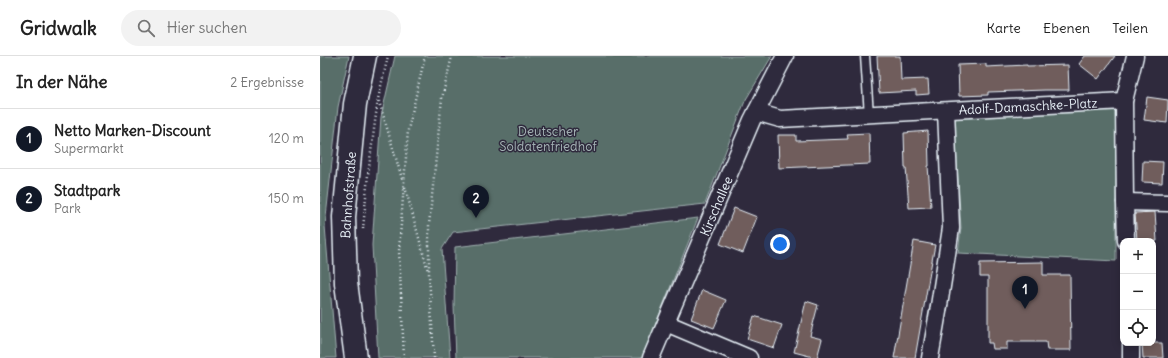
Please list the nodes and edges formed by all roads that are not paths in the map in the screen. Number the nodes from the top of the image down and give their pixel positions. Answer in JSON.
{"nodes":[{"id":1,"x":365,"y":56,"type":"edge"},
{"id":2,"x":785,"y":56,"type":"edge"},
{"id":3,"x":865,"y":56,"type":"edge"},
{"id":4,"x":1135,"y":56,"type":"edge"},
{"id":5,"x":1124,"y":101,"type":"junction"},
{"id":6,"x":946,"y":111,"type":"junction"},
{"id":7,"x":756,"y":112,"type":"junction"},
{"id":8,"x":869,"y":115,"type":"junction"},
{"id":9,"x":1125,"y":202,"type":"junction"},
{"id":10,"x":1168,"y":203,"type":"edge"},
{"id":11,"x":1126,"y":238,"type":"edge"},
{"id":12,"x":666,"y":323,"type":"junction"},
{"id":13,"x":1131,"y":346,"type":"edge"},
{"id":14,"x":356,"y":358,"type":"edge"},
{"id":15,"x":651,"y":358,"type":"edge"},
{"id":16,"x":749,"y":358,"type":"edge"},
{"id":17,"x":930,"y":358,"type":"edge"},
{"id":18,"x":1131,"y":358,"type":"edge"}],
"edges":[{"from":1,"to":14,"type":"street","name":"Bahnhofstraße"},
{"from":2,"to":7,"type":"street","name":"Kirschallee"},
{"from":3,"to":8,"type":"lane"},
{"from":4,"to":5,"type":"street"},
{"from":5,"to":6,"type":"street","name":"Adolf-Damaschke-Platz"},
{"from":5,"to":9,"type":"street"},
{"from":6,"to":8,"type":"street"},
{"from":6,"to":17,"type":"street","name":"Adolf-Damaschke-Platz"},
{"from":7,"to":8,"type":"street"},
{"from":7,"to":12,"type":"street","name":"Kirschallee"},
{"from":9,"to":10,"type":"street"},
{"from":9,"to":11,"type":"street"},
{"from":12,"to":15,"type":"street","name":"Kirschallee"},
{"from":12,"to":16,"type":"street"},
{"from":13,"to":18,"type":"street"}]}
